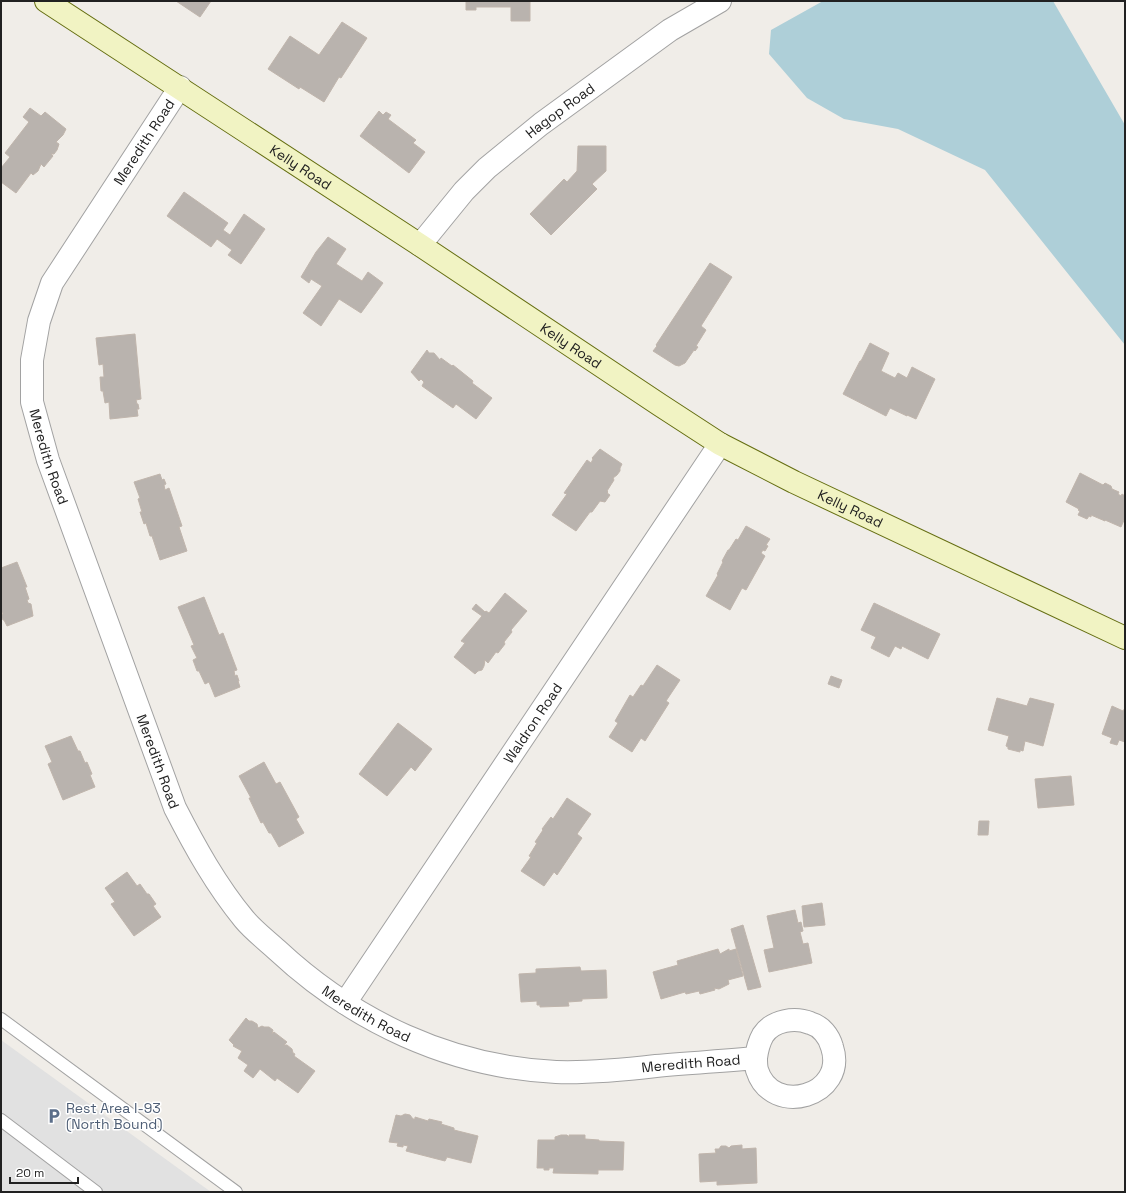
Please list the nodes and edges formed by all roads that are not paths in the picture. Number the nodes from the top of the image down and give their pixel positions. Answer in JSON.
{"nodes":[{"id":1,"x":46,"y":1,"type":"edge"},
{"id":2,"x":720,"y":1,"type":"edge"},
{"id":3,"x":180,"y":87,"type":"junction"},
{"id":4,"x":420,"y":244,"type":"junction"},
{"id":5,"x":720,"y":444,"type":"junction"},
{"id":6,"x":1125,"y":638,"type":"edge"},
{"id":7,"x":345,"y":1004,"type":"junction"},
{"id":8,"x":1,"y":1019,"type":"edge"},
{"id":9,"x":756,"y":1058,"type":"dead end"},
{"id":10,"x":1,"y":1120,"type":"edge"},
{"id":11,"x":96,"y":1192,"type":"edge"},
{"id":12,"x":236,"y":1192,"type":"edge"}],
"edges":[{"from":1,"to":3,"type":"street","name":"Kelly Road"},
{"from":2,"to":4,"type":"street","name":"Hagop Road"},
{"from":3,"to":4,"type":"street","name":"Kelly Road"},
{"from":3,"to":7,"type":"street","name":"Meredith Road"},
{"from":4,"to":5,"type":"street","name":"Kelly Road"},
{"from":5,"to":6,"type":"street","name":"Kelly Road"},
{"from":5,"to":7,"type":"street","name":"Waldron Road"},
{"from":7,"to":9,"type":"street","name":"Meredith Road"},
{"from":8,"to":12,"type":"lane"},
{"from":10,"to":11,"type":"lane"}]}
